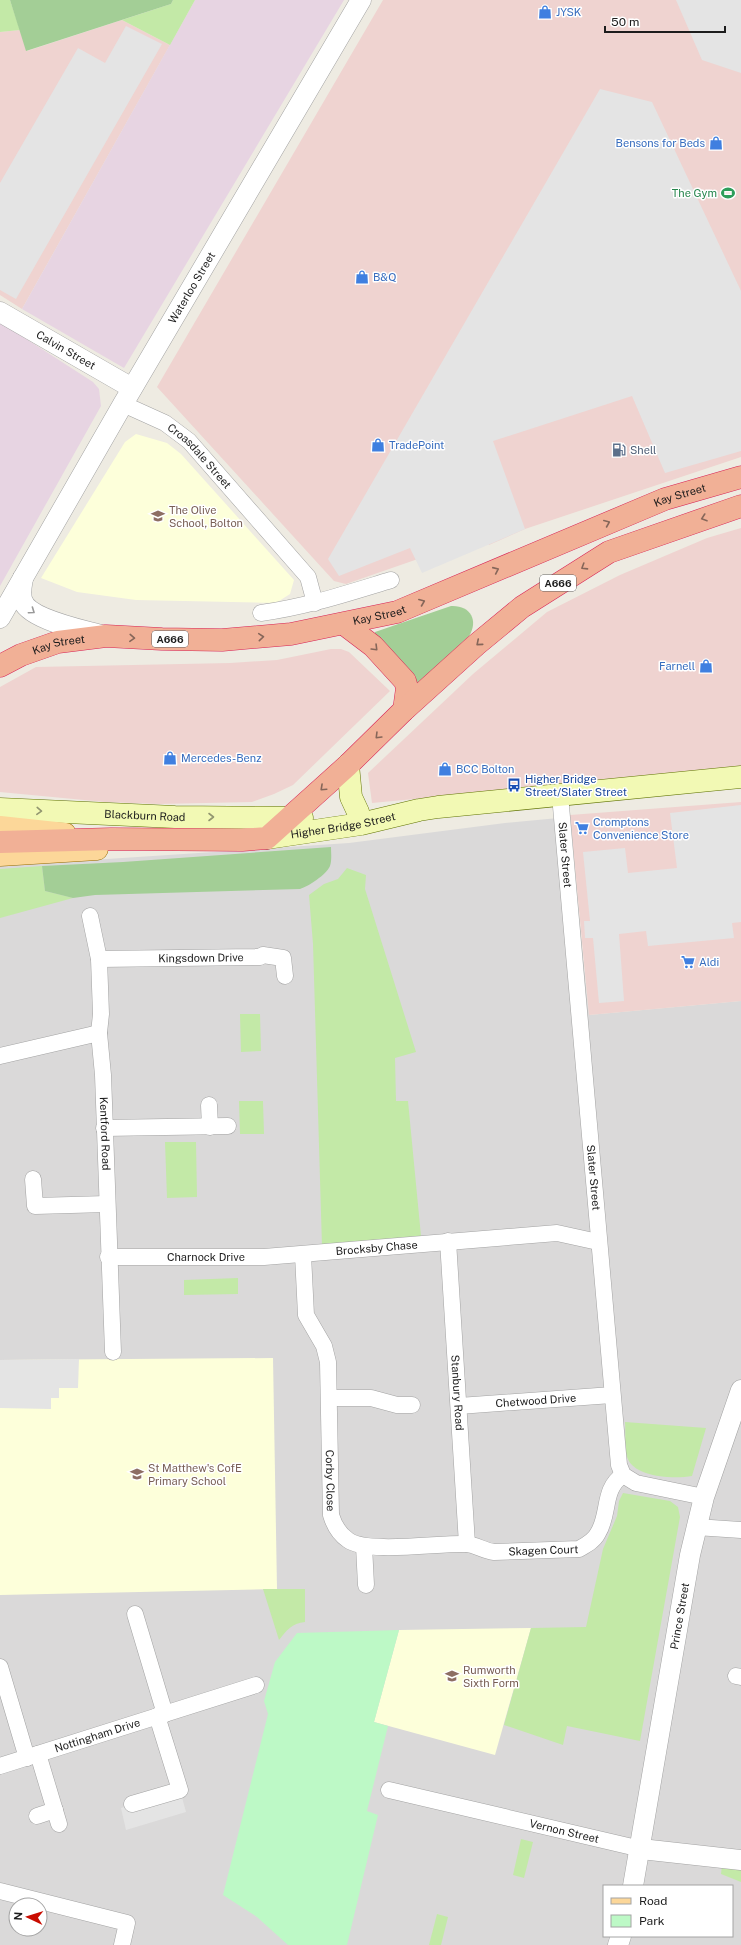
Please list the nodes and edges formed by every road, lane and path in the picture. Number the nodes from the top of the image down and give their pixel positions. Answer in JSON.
{"nodes":[{"id":1,"x":361,"y":0,"type":"edge"},
{"id":2,"x":0,"y":312,"type":"edge"},
{"id":3,"x":127,"y":396,"type":"junction"},
{"id":4,"x":741,"y":477,"type":"edge"},
{"id":5,"x":741,"y":506,"type":"edge"},
{"id":6,"x":24,"y":576,"type":"junction"},
{"id":7,"x":391,"y":580,"type":"dead end"},
{"id":8,"x":315,"y":603,"type":"junction"},
{"id":9,"x":261,"y":613,"type":"dead end"},
{"id":10,"x":0,"y":618,"type":"edge"},
{"id":11,"x":344,"y":624,"type":"junction"},
{"id":12,"x":106,"y":636,"type":"junction"},
{"id":13,"x":0,"y":666,"type":"edge"},
{"id":14,"x":404,"y":710,"type":"junction"},
{"id":15,"x":348,"y":766,"type":"junction"},
{"id":16,"x":741,"y":777,"type":"edge"},
{"id":17,"x":560,"y":795,"type":"junction"},
{"id":18,"x":0,"y":809,"type":"edge"},
{"id":19,"x":419,"y":810,"type":"junction"},
{"id":20,"x":358,"y":812,"type":"junction"},
{"id":21,"x":290,"y":819,"type":"junction"},
{"id":22,"x":0,"y":827,"type":"edge"},
{"id":23,"x":267,"y":838,"type":"junction"},
{"id":24,"x":111,"y":839,"type":"junction"},
{"id":25,"x":242,"y":840,"type":"junction"},
{"id":26,"x":0,"y":842,"type":"edge"},
{"id":27,"x":0,"y":856,"type":"edge"},
{"id":28,"x":90,"y":916,"type":"dead end"},
{"id":29,"x":99,"y":959,"type":"junction"},
{"id":30,"x":285,"y":976,"type":"dead end"},
{"id":31,"x":99,"y":1033,"type":"junction"},
{"id":32,"x":0,"y":1056,"type":"edge"},
{"id":33,"x":209,"y":1105,"type":"dead end"},
{"id":34,"x":228,"y":1126,"type":"dead end"},
{"id":35,"x":210,"y":1127,"type":"junction"},
{"id":36,"x":104,"y":1128,"type":"junction"},
{"id":37,"x":33,"y":1179,"type":"dead end"},
{"id":38,"x":106,"y":1204,"type":"junction"},
{"id":39,"x":448,"y":1241,"type":"junction"},
{"id":40,"x":598,"y":1242,"type":"junction"},
{"id":41,"x":303,"y":1255,"type":"junction"},
{"id":42,"x":108,"y":1257,"type":"junction"},
{"id":43,"x":113,"y":1352,"type":"dead end"},
{"id":44,"x":741,"y":1390,"type":"edge"},
{"id":45,"x":612,"y":1395,"type":"junction"},
{"id":46,"x":330,"y":1398,"type":"junction"},
{"id":47,"x":412,"y":1405,"type":"dead end"},
{"id":48,"x":459,"y":1406,"type":"junction"},
{"id":49,"x":623,"y":1475,"type":"junction"},
{"id":50,"x":704,"y":1497,"type":"junction"},
{"id":51,"x":696,"y":1527,"type":"junction"},
{"id":52,"x":741,"y":1530,"type":"edge"},
{"id":53,"x":467,"y":1544,"type":"junction"},
{"id":54,"x":364,"y":1546,"type":"junction"},
{"id":55,"x":366,"y":1585,"type":"dead end"},
{"id":56,"x":135,"y":1614,"type":"dead end"},
{"id":57,"x":0,"y":1668,"type":"edge"},
{"id":58,"x":256,"y":1685,"type":"dead end"},
{"id":59,"x":161,"y":1715,"type":"junction"},
{"id":60,"x":33,"y":1756,"type":"junction"},
{"id":61,"x":0,"y":1766,"type":"edge"},
{"id":62,"x":389,"y":1790,"type":"dead end"},
{"id":63,"x":132,"y":1804,"type":"dead end"},
{"id":64,"x":38,"y":1816,"type":"dead end"},
{"id":65,"x":641,"y":1849,"type":"junction"},
{"id":66,"x":741,"y":1860,"type":"edge"},
{"id":67,"x":633,"y":1885,"type":"edge"},
{"id":68,"x":0,"y":1891,"type":"edge"},
{"id":69,"x":122,"y":1945,"type":"edge"}],
"edges":[{"from":1,"to":3,"type":"street","name":"Waterloo Street"},
{"from":2,"to":3,"type":"street","name":"Calvin Street"},
{"from":3,"to":6,"type":"street","name":"Waterloo Street"},
{"from":3,"to":8,"type":"street","name":"Croasdale Street"},
{"from":11,"to":4,"type":"highway","name":"Kay Street","number":"A666","one_way":true},
{"from":5,"to":14,"type":"highway","number":"A666","one_way":true},
{"from":6,"to":10,"type":"street","name":"Waterloo Street"},
{"from":6,"to":12,"type":"street","one_way":true},
{"from":7,"to":8,"type":"street"},
{"from":8,"to":9,"type":"street"},
{"from":12,"to":11,"type":"highway","name":"Kay Street","number":"A666","one_way":true},
{"from":11,"to":14,"type":"highway","one_way":true},
{"from":12,"to":13,"type":"highway","name":"Kay Street","number":"A666"},
{"from":14,"to":15,"type":"highway","number":"A666","one_way":true},
{"from":15,"to":20,"type":"main road"},
{"from":15,"to":21,"type":"highway","number":"A666","one_way":true},
{"from":16,"to":17,"type":"main road","name":"Higher Bridge Street"},
{"from":17,"to":19,"type":"main road","name":"Higher Bridge Street"},
{"from":17,"to":40,"type":"street","name":"Slater Street"},
{"from":18,"to":21,"type":"main road","name":"Blackburn Road","one_way":true},
{"from":19,"to":20,"type":"main road","name":"Higher Bridge Street"},
{"from":19,"to":23,"type":"main road","name":"Higher Bridge Street"},
{"from":20,"to":21,"type":"main road","name":"Higher Bridge Street"},
{"from":21,"to":23,"type":"highway","number":"A666"},
{"from":22,"to":24,"type":"main road"},
{"from":23,"to":25,"type":"highway","name":"Blackburn Road"},
{"from":24,"to":25,"type":"highway","name":"Blackburn Road"},
{"from":24,"to":26,"type":"highway","name":"Blackburn Road"},
{"from":25,"to":27,"type":"main road"},
{"from":28,"to":29,"type":"street","name":"Kentford Road"},
{"from":29,"to":30,"type":"street","name":"Kingsdown Drive"},
{"from":29,"to":31,"type":"street","name":"Kentford Road"},
{"from":31,"to":32,"type":"street"},
{"from":31,"to":36,"type":"street","name":"Kentford Road"},
{"from":33,"to":35,"type":"street"},
{"from":34,"to":35,"type":"street"},
{"from":35,"to":36,"type":"street"},
{"from":36,"to":38,"type":"street","name":"Kentford Road"},
{"from":37,"to":38,"type":"street"},
{"from":38,"to":42,"type":"street","name":"Kentford Road"},
{"from":39,"to":40,"type":"street","name":"Brocksby Chase"},
{"from":39,"to":41,"type":"street","name":"Brocksby Chase"},
{"from":39,"to":48,"type":"street","name":"Stanbury Road"},
{"from":40,"to":45,"type":"street","name":"Slater Street"},
{"from":41,"to":42,"type":"street","name":"Charnock Drive"},
{"from":41,"to":46,"type":"street"},
{"from":42,"to":43,"type":"street","name":"Kentford Road"},
{"from":44,"to":50,"type":"street","name":"Prince Street"},
{"from":45,"to":48,"type":"street","name":"Chetwood Drive"},
{"from":45,"to":49,"type":"street","name":"Slater Street"},
{"from":46,"to":47,"type":"street"},
{"from":46,"to":54,"type":"street","name":"Corby Close"},
{"from":48,"to":53,"type":"street","name":"Stanbury Road"},
{"from":49,"to":50,"type":"street"},
{"from":49,"to":53,"type":"street","name":"Skagen Court"},
{"from":50,"to":51,"type":"street","name":"Prince Street"},
{"from":51,"to":52,"type":"street"},
{"from":51,"to":65,"type":"street","name":"Prince Street"},
{"from":53,"to":54,"type":"street","name":"Corby Close"},
{"from":54,"to":55,"type":"street"},
{"from":56,"to":59,"type":"street"},
{"from":57,"to":60,"type":"street"},
{"from":58,"to":59,"type":"street","name":"Nottingham Drive"},
{"from":59,"to":60,"type":"street","name":"Nottingham Drive"},
{"from":59,"to":63,"type":"street"},
{"from":60,"to":61,"type":"street","name":"Nottingham Drive"},
{"from":60,"to":64,"type":"street"},
{"from":62,"to":65,"type":"street","name":"Vernon Street"},
{"from":65,"to":66,"type":"street","name":"Vernon Street"},
{"from":65,"to":67,"type":"street","name":"Prince Street"},
{"from":68,"to":69,"type":"street"}]}
